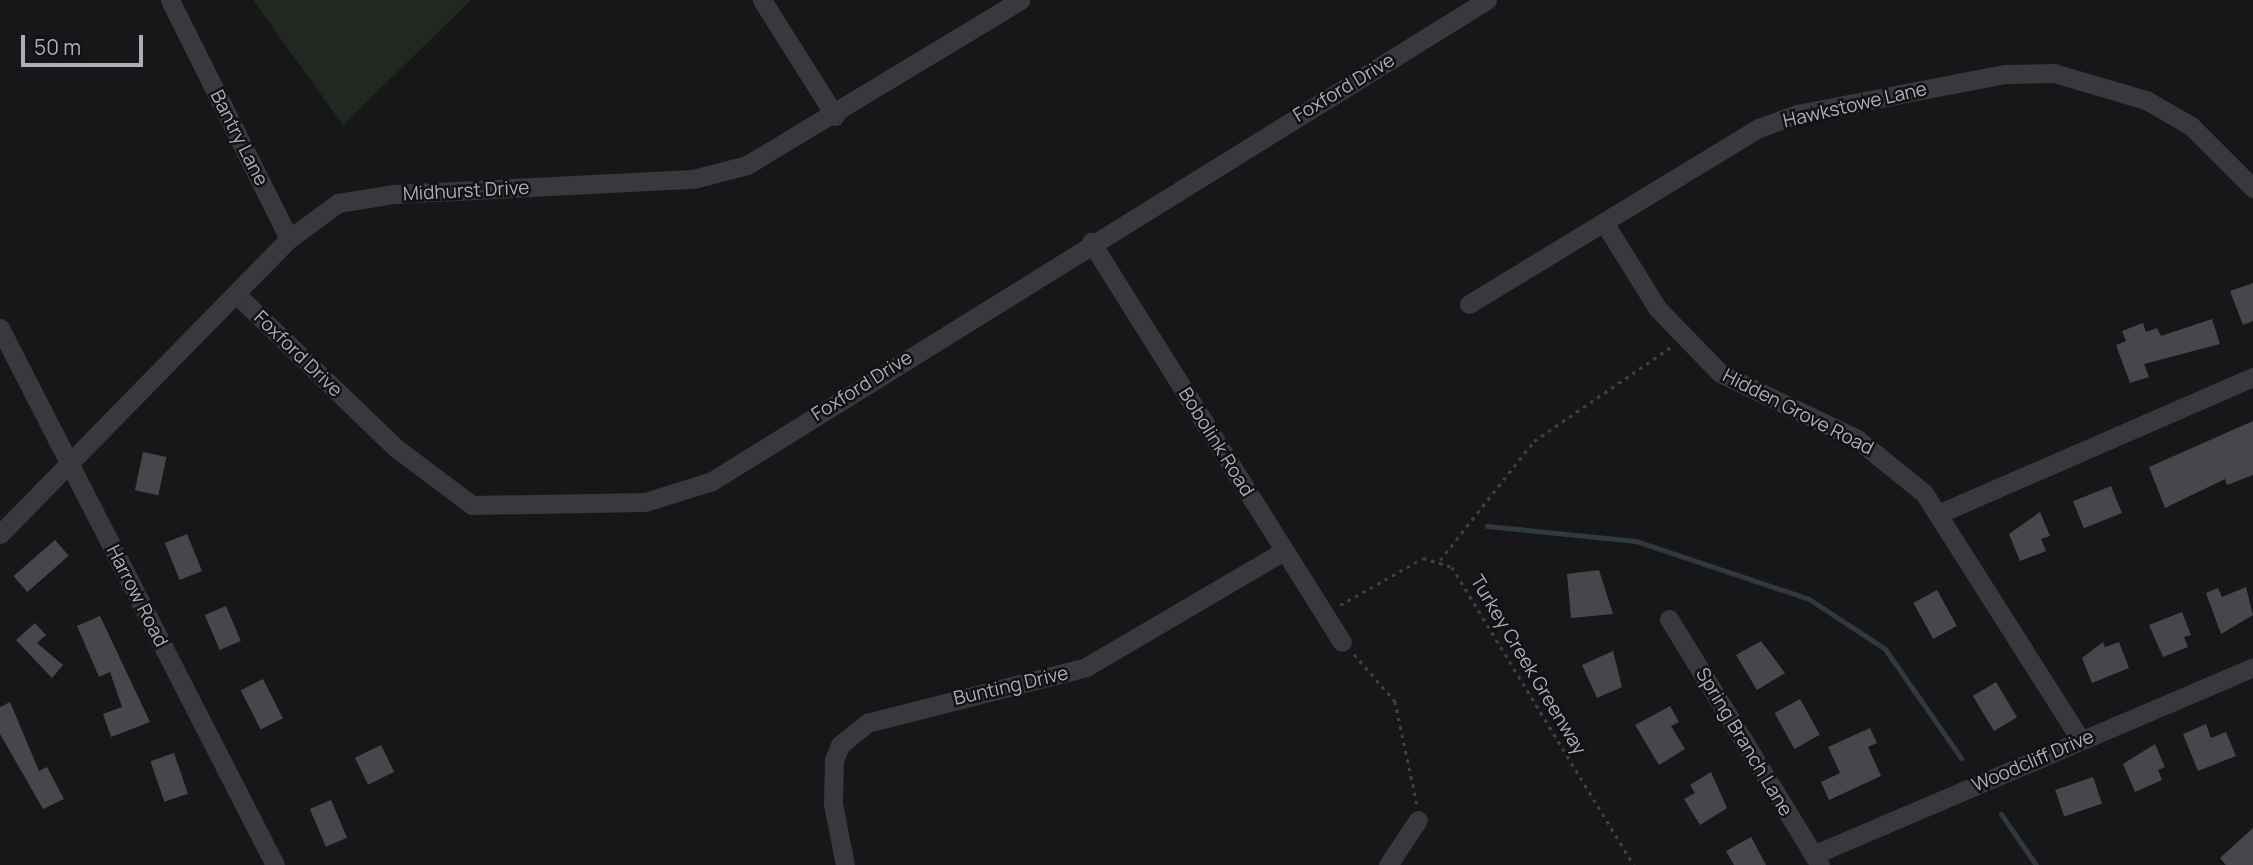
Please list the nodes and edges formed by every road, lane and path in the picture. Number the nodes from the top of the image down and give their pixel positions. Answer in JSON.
{"nodes":[{"id":1,"x":170,"y":0,"type":"edge"},
{"id":2,"x":762,"y":0,"type":"edge"},
{"id":3,"x":1020,"y":0,"type":"edge"},
{"id":4,"x":1487,"y":0,"type":"edge"},
{"id":5,"x":835,"y":116,"type":"junction"},
{"id":6,"x":2253,"y":188,"type":"edge"},
{"id":7,"x":1605,"y":224,"type":"junction"},
{"id":8,"x":289,"y":239,"type":"junction"},
{"id":9,"x":1091,"y":242,"type":"junction"},
{"id":10,"x":238,"y":296,"type":"junction"},
{"id":11,"x":1469,"y":304,"type":"dead end"},
{"id":12,"x":0,"y":328,"type":"edge"},
{"id":13,"x":1682,"y":340,"type":"junction"},
{"id":14,"x":2253,"y":377,"type":"edge"},
{"id":15,"x":71,"y":466,"type":"junction"},
{"id":16,"x":1937,"y":514,"type":"junction"},
{"id":17,"x":0,"y":534,"type":"edge"},
{"id":18,"x":1284,"y":551,"type":"junction"},
{"id":19,"x":1440,"y":560,"type":"junction"},
{"id":20,"x":1325,"y":615,"type":"junction"},
{"id":21,"x":1669,"y":619,"type":"dead end"},
{"id":22,"x":1342,"y":642,"type":"joint"},
{"id":23,"x":2253,"y":667,"type":"edge"},
{"id":24,"x":2081,"y":740,"type":"junction"},
{"id":25,"x":1418,"y":820,"type":"joint"},
{"id":26,"x":1816,"y":860,"type":"edge"},
{"id":27,"x":275,"y":865,"type":"edge"},
{"id":28,"x":845,"y":865,"type":"edge"},
{"id":29,"x":1388,"y":865,"type":"edge"},
{"id":30,"x":1634,"y":865,"type":"edge"}],
"edges":[{"from":1,"to":8,"type":"street","name":"Bantry Lane"},
{"from":2,"to":5,"type":"street"},
{"from":3,"to":5,"type":"street","name":"Midhurst Drive"},
{"from":4,"to":9,"type":"street","name":"Foxford Drive"},
{"from":5,"to":8,"type":"street","name":"Midhurst Drive"},
{"from":6,"to":7,"type":"street","name":"Hawkstowe Lane"},
{"from":7,"to":11,"type":"street","name":"Hawkstowe Lane"},
{"from":7,"to":13,"type":"street","name":"Hidden Grove Road"},
{"from":8,"to":10,"type":"street","name":"Midhurst Drive"},
{"from":9,"to":10,"type":"street","name":"Foxford Drive"},
{"from":9,"to":18,"type":"street","name":"Bobolink Road"},
{"from":10,"to":15,"type":"street","name":"Midhurst Drive"},
{"from":12,"to":15,"type":"street","name":"Harrow Road"},
{"from":13,"to":16,"type":"street","name":"Hidden Grove Road"},
{"from":13,"to":19,"type":"path"},
{"from":14,"to":16,"type":"street"},
{"from":15,"to":17,"type":"street","name":"Midhurst Drive"},
{"from":15,"to":27,"type":"street","name":"Harrow Road"},
{"from":16,"to":24,"type":"street","name":"Hidden Grove Road"},
{"from":18,"to":20,"type":"street","name":"Bobolink Road"},
{"from":18,"to":28,"type":"street","name":"Bunting Drive"},
{"from":19,"to":20,"type":"path"},
{"from":19,"to":30,"type":"path","name":"Turkey Creek Greenway"},
{"from":20,"to":22,"type":"street","name":"Bobolink Road"},
{"from":21,"to":26,"type":"street","name":"Spring Branch Lane"},
{"from":22,"to":25,"type":"path"},
{"from":23,"to":24,"type":"street","name":"Woodcliff Drive"},
{"from":24,"to":26,"type":"street","name":"Woodcliff Drive"},
{"from":25,"to":29,"type":"street"}]}
